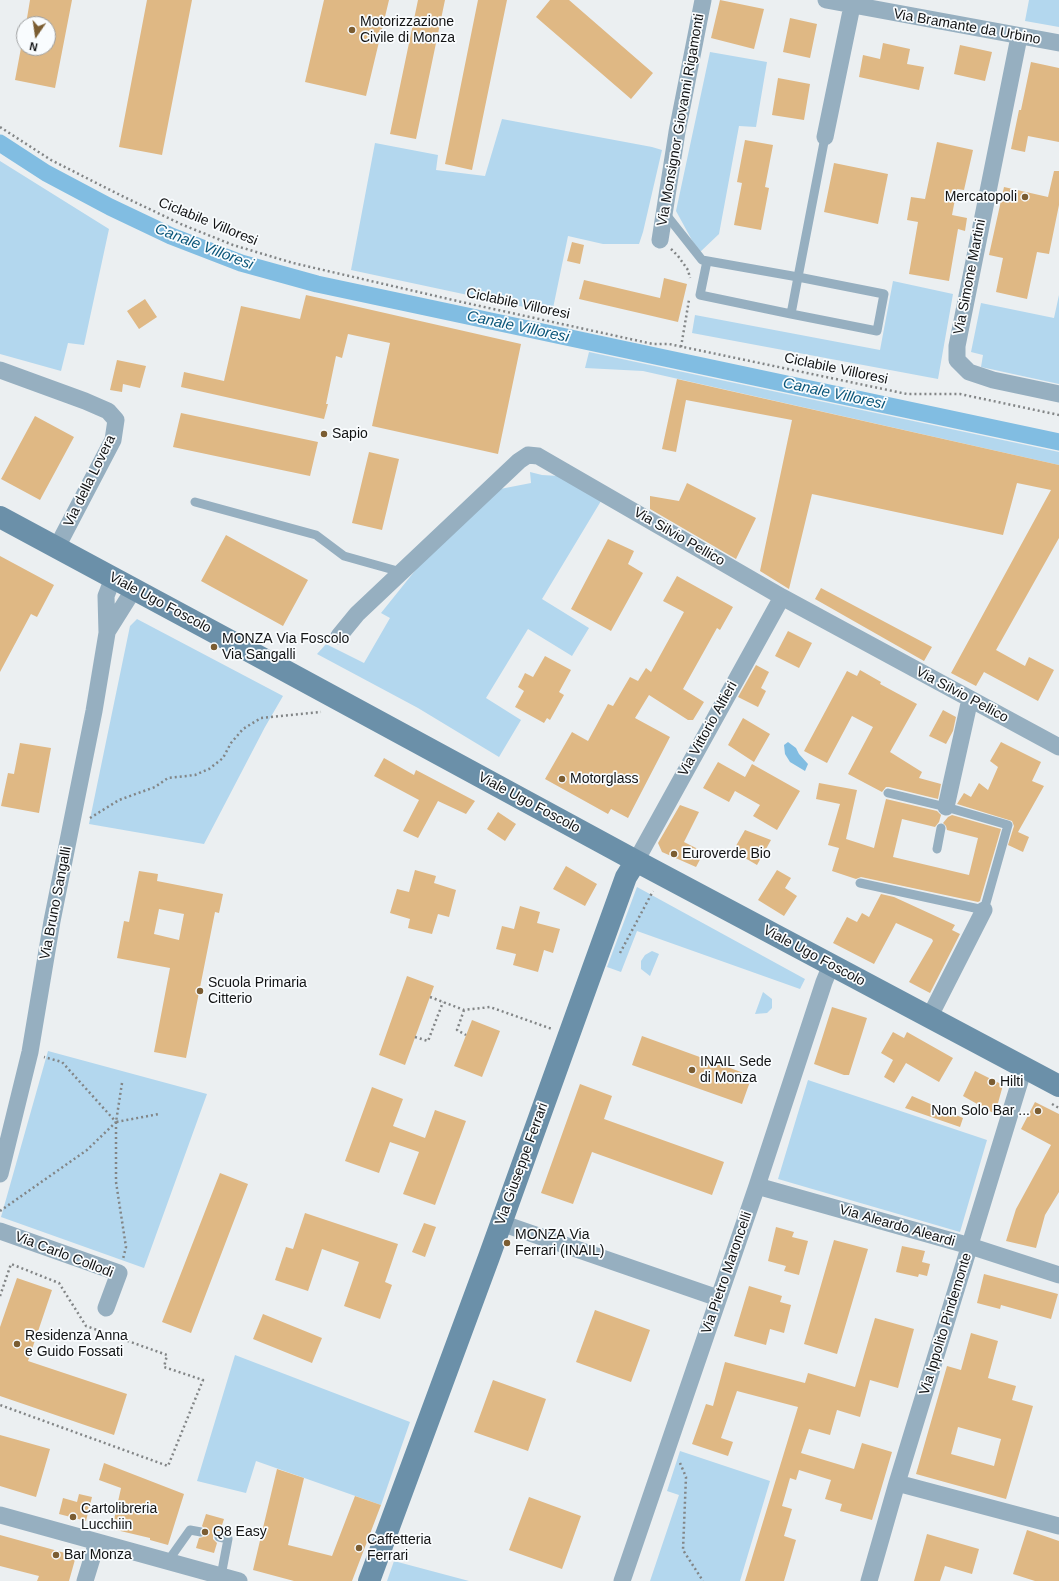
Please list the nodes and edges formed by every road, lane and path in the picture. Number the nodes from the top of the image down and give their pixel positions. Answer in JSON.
{"nodes":[{"id":1,"x":703,"y":0,"type":"edge"},
{"id":2,"x":826,"y":0,"type":"edge"},
{"id":3,"x":852,"y":6,"type":"junction"},
{"id":4,"x":1019,"y":37,"type":"junction"},
{"id":5,"x":1059,"y":43,"type":"edge"},
{"id":6,"x":0,"y":127,"type":"edge"},
{"id":7,"x":825,"y":137,"type":"joint"},
{"id":8,"x":663,"y":211,"type":"junction"},
{"id":9,"x":660,"y":240,"type":"joint"},
{"id":10,"x":707,"y":261,"type":"junction"},
{"id":11,"x":798,"y":277,"type":"junction"},
{"id":12,"x":692,"y":283,"type":"dead end"},
{"id":13,"x":690,"y":295,"type":"dead end"},
{"id":14,"x":791,"y":314,"type":"junction"},
{"id":15,"x":681,"y":347,"type":"junction"},
{"id":16,"x":0,"y":370,"type":"edge"},
{"id":17,"x":1059,"y":394,"type":"edge"},
{"id":18,"x":1059,"y":415,"type":"edge"},
{"id":19,"x":195,"y":502,"type":"dead end"},
{"id":20,"x":0,"y":517,"type":"edge"},
{"id":21,"x":57,"y":547,"type":"junction"},
{"id":22,"x":401,"y":572,"type":"junction"},
{"id":23,"x":113,"y":578,"type":"junction"},
{"id":24,"x":134,"y":589,"type":"junction"},
{"id":25,"x":782,"y":597,"type":"junction"},
{"id":26,"x":107,"y":632,"type":"junction"},
{"id":27,"x":339,"y":636,"type":"dead end"},
{"id":28,"x":970,"y":699,"type":"junction"},
{"id":29,"x":321,"y":712,"type":"dead end"},
{"id":30,"x":1059,"y":747,"type":"edge"},
{"id":31,"x":888,"y":793,"type":"dead end"},
{"id":32,"x":945,"y":809,"type":"junction"},
{"id":33,"x":72,"y":824,"type":"junction"},
{"id":34,"x":941,"y":828,"type":"dead end"},
{"id":35,"x":937,"y":849,"type":"dead end"},
{"id":36,"x":636,"y":861,"type":"junction"},
{"id":37,"x":860,"y":882,"type":"dead end"},
{"id":38,"x":652,"y":891,"type":"dead end"},
{"id":39,"x":984,"y":910,"type":"junction"},
{"id":40,"x":619,"y":954,"type":"dead end"},
{"id":41,"x":831,"y":965,"type":"junction"},
{"id":42,"x":430,"y":997,"type":"dead end"},
{"id":43,"x":443,"y":1002,"type":"junction"},
{"id":44,"x":464,"y":1010,"type":"junction"},
{"id":45,"x":929,"y":1018,"type":"junction"},
{"id":46,"x":553,"y":1029,"type":"dead end"},
{"id":47,"x":466,"y":1035,"type":"dead end"},
{"id":48,"x":415,"y":1037,"type":"dead end"},
{"id":49,"x":30,"y":1052,"type":"junction"},
{"id":50,"x":1024,"y":1068,"type":"junction"},
{"id":51,"x":122,"y":1083,"type":"dead end"},
{"id":52,"x":1059,"y":1086,"type":"edge"},
{"id":53,"x":159,"y":1114,"type":"dead end"},
{"id":54,"x":116,"y":1122,"type":"junction"},
{"id":55,"x":0,"y":1173,"type":"edge"},
{"id":56,"x":756,"y":1186,"type":"junction"},
{"id":57,"x":0,"y":1211,"type":"edge"},
{"id":58,"x":501,"y":1223,"type":"junction"},
{"id":59,"x":0,"y":1231,"type":"edge"},
{"id":60,"x":970,"y":1246,"type":"junction"},
{"id":61,"x":119,"y":1273,"type":"junction"},
{"id":62,"x":1059,"y":1275,"type":"edge"},
{"id":63,"x":0,"y":1296,"type":"edge"},
{"id":64,"x":718,"y":1298,"type":"junction"},
{"id":65,"x":106,"y":1308,"type":"dead end"},
{"id":66,"x":0,"y":1405,"type":"edge"},
{"id":67,"x":669,"y":1442,"type":"junction"},
{"id":68,"x":897,"y":1483,"type":"junction"},
{"id":69,"x":0,"y":1515,"type":"edge"},
{"id":70,"x":1059,"y":1526,"type":"edge"},
{"id":71,"x":200,"y":1532,"type":"dead end"},
{"id":72,"x":219,"y":1537,"type":"dead end"},
{"id":73,"x":97,"y":1542,"type":"junction"},
{"id":74,"x":168,"y":1561,"type":"junction"},
{"id":75,"x":221,"y":1576,"type":"junction"},
{"id":76,"x":84,"y":1581,"type":"edge"},
{"id":77,"x":239,"y":1581,"type":"edge"},
{"id":78,"x":370,"y":1581,"type":"edge"},
{"id":79,"x":622,"y":1581,"type":"edge"},
{"id":80,"x":703,"y":1581,"type":"edge"},
{"id":81,"x":869,"y":1581,"type":"edge"}],
"edges":[{"from":1,"to":8,"type":"street","name":"Via Monsignor Giovanni Rigamonti"},
{"from":2,"to":3,"type":"street","name":"Via Bramante da Urbino"},
{"from":3,"to":4,"type":"street","name":"Via Bramante da Urbino"},
{"from":3,"to":7,"type":"street"},
{"from":4,"to":5,"type":"street","name":"Via Bramante da Urbino"},
{"from":4,"to":17,"type":"street","name":"Via Simone Martini"},
{"from":6,"to":15,"type":"path","name":"Ciclabile Villoresi"},
{"from":7,"to":11,"type":"lane"},
{"from":8,"to":9,"type":"street","name":"Via Monsignor Giovanni Rigamonti"},
{"from":8,"to":10,"type":"lane"},
{"from":9,"to":12,"type":"path"},
{"from":10,"to":11,"type":"lane"},
{"from":10,"to":14,"type":"lane"},
{"from":11,"to":14,"type":"lane"},
{"from":11,"to":14,"type":"lane"},
{"from":13,"to":15,"type":"path"},
{"from":15,"to":18,"type":"path","name":"Ciclabile Villoresi"},
{"from":16,"to":21,"type":"street","name":"Via della Lovera"},
{"from":19,"to":22,"type":"lane"},
{"from":20,"to":21,"type":"street","name":"Viale Ugo Foscolo"},
{"from":21,"to":23,"type":"street","name":"Viale Ugo Foscolo"},
{"from":22,"to":25,"type":"street","name":"Via Silvio Pellico"},
{"from":22,"to":27,"type":"street","name":"Via Silvio Pellico"},
{"from":23,"to":24,"type":"street","name":"Viale Ugo Foscolo"},
{"from":23,"to":26,"type":"street","name":"Via Bruno Sangalli"},
{"from":24,"to":26,"type":"street","name":"Via Bruno Sangalli"},
{"from":24,"to":36,"type":"street","name":"Viale Ugo Foscolo"},
{"from":25,"to":28,"type":"street","name":"Via Silvio Pellico"},
{"from":25,"to":36,"type":"street","name":"Via Vittorio Alfieri"},
{"from":26,"to":33,"type":"street","name":"Via Bruno Sangalli"},
{"from":28,"to":30,"type":"street","name":"Via Silvio Pellico"},
{"from":28,"to":32,"type":"street"},
{"from":29,"to":33,"type":"path"},
{"from":31,"to":32,"type":"lane"},
{"from":32,"to":39,"type":"lane"},
{"from":33,"to":49,"type":"street","name":"Via Bruno Sangalli"},
{"from":34,"to":35,"type":"lane"},
{"from":36,"to":41,"type":"street","name":"Viale Ugo Foscolo"},
{"from":36,"to":58,"type":"street","name":"Via Giuseppe Ferrari"},
{"from":37,"to":39,"type":"lane"},
{"from":38,"to":40,"type":"path"},
{"from":39,"to":45,"type":"street"},
{"from":41,"to":45,"type":"street","name":"Viale Ugo Foscolo"},
{"from":41,"to":56,"type":"street","name":"Via Pietro Maroncelli"},
{"from":42,"to":43,"type":"path"},
{"from":43,"to":44,"type":"path"},
{"from":43,"to":48,"type":"path"},
{"from":44,"to":46,"type":"path"},
{"from":44,"to":47,"type":"path"},
{"from":45,"to":50,"type":"street","name":"Viale Ugo Foscolo"},
{"from":49,"to":54,"type":"path"},
{"from":49,"to":55,"type":"street","name":"Via Bruno Sangalli"},
{"from":50,"to":52,"type":"street","name":"Viale Ugo Foscolo"},
{"from":50,"to":60,"type":"street","name":"Via Ippolito Pindemonte"},
{"from":51,"to":54,"type":"path"},
{"from":53,"to":54,"type":"path"},
{"from":54,"to":57,"type":"path"},
{"from":54,"to":61,"type":"path"},
{"from":56,"to":60,"type":"street","name":"Via Aleardo Aleardi"},
{"from":56,"to":64,"type":"street","name":"Via Pietro Maroncelli"},
{"from":58,"to":64,"type":"street"},
{"from":58,"to":78,"type":"street","name":"Via Giuseppe Ferrari"},
{"from":59,"to":61,"type":"street","name":"Via Carlo Collodi"},
{"from":60,"to":62,"type":"street","name":"Via Aleardo Aleardi"},
{"from":60,"to":68,"type":"street","name":"Via Ippolito Pindemonte"},
{"from":61,"to":65,"type":"street","name":"Via Carlo Collodi"},
{"from":63,"to":66,"type":"path"},
{"from":64,"to":67,"type":"street","name":"Via Pietro Maroncelli"},
{"from":67,"to":79,"type":"street","name":"Via Pietro Maroncelli"},
{"from":67,"to":80,"type":"path"},
{"from":68,"to":70,"type":"street"},
{"from":68,"to":81,"type":"street","name":"Via Ippolito Pindemonte"},
{"from":69,"to":73,"type":"street"},
{"from":71,"to":74,"type":"lane"},
{"from":72,"to":75,"type":"lane"},
{"from":73,"to":74,"type":"street"},
{"from":73,"to":76,"type":"street"},
{"from":74,"to":75,"type":"street"},
{"from":75,"to":77,"type":"street"}]}
